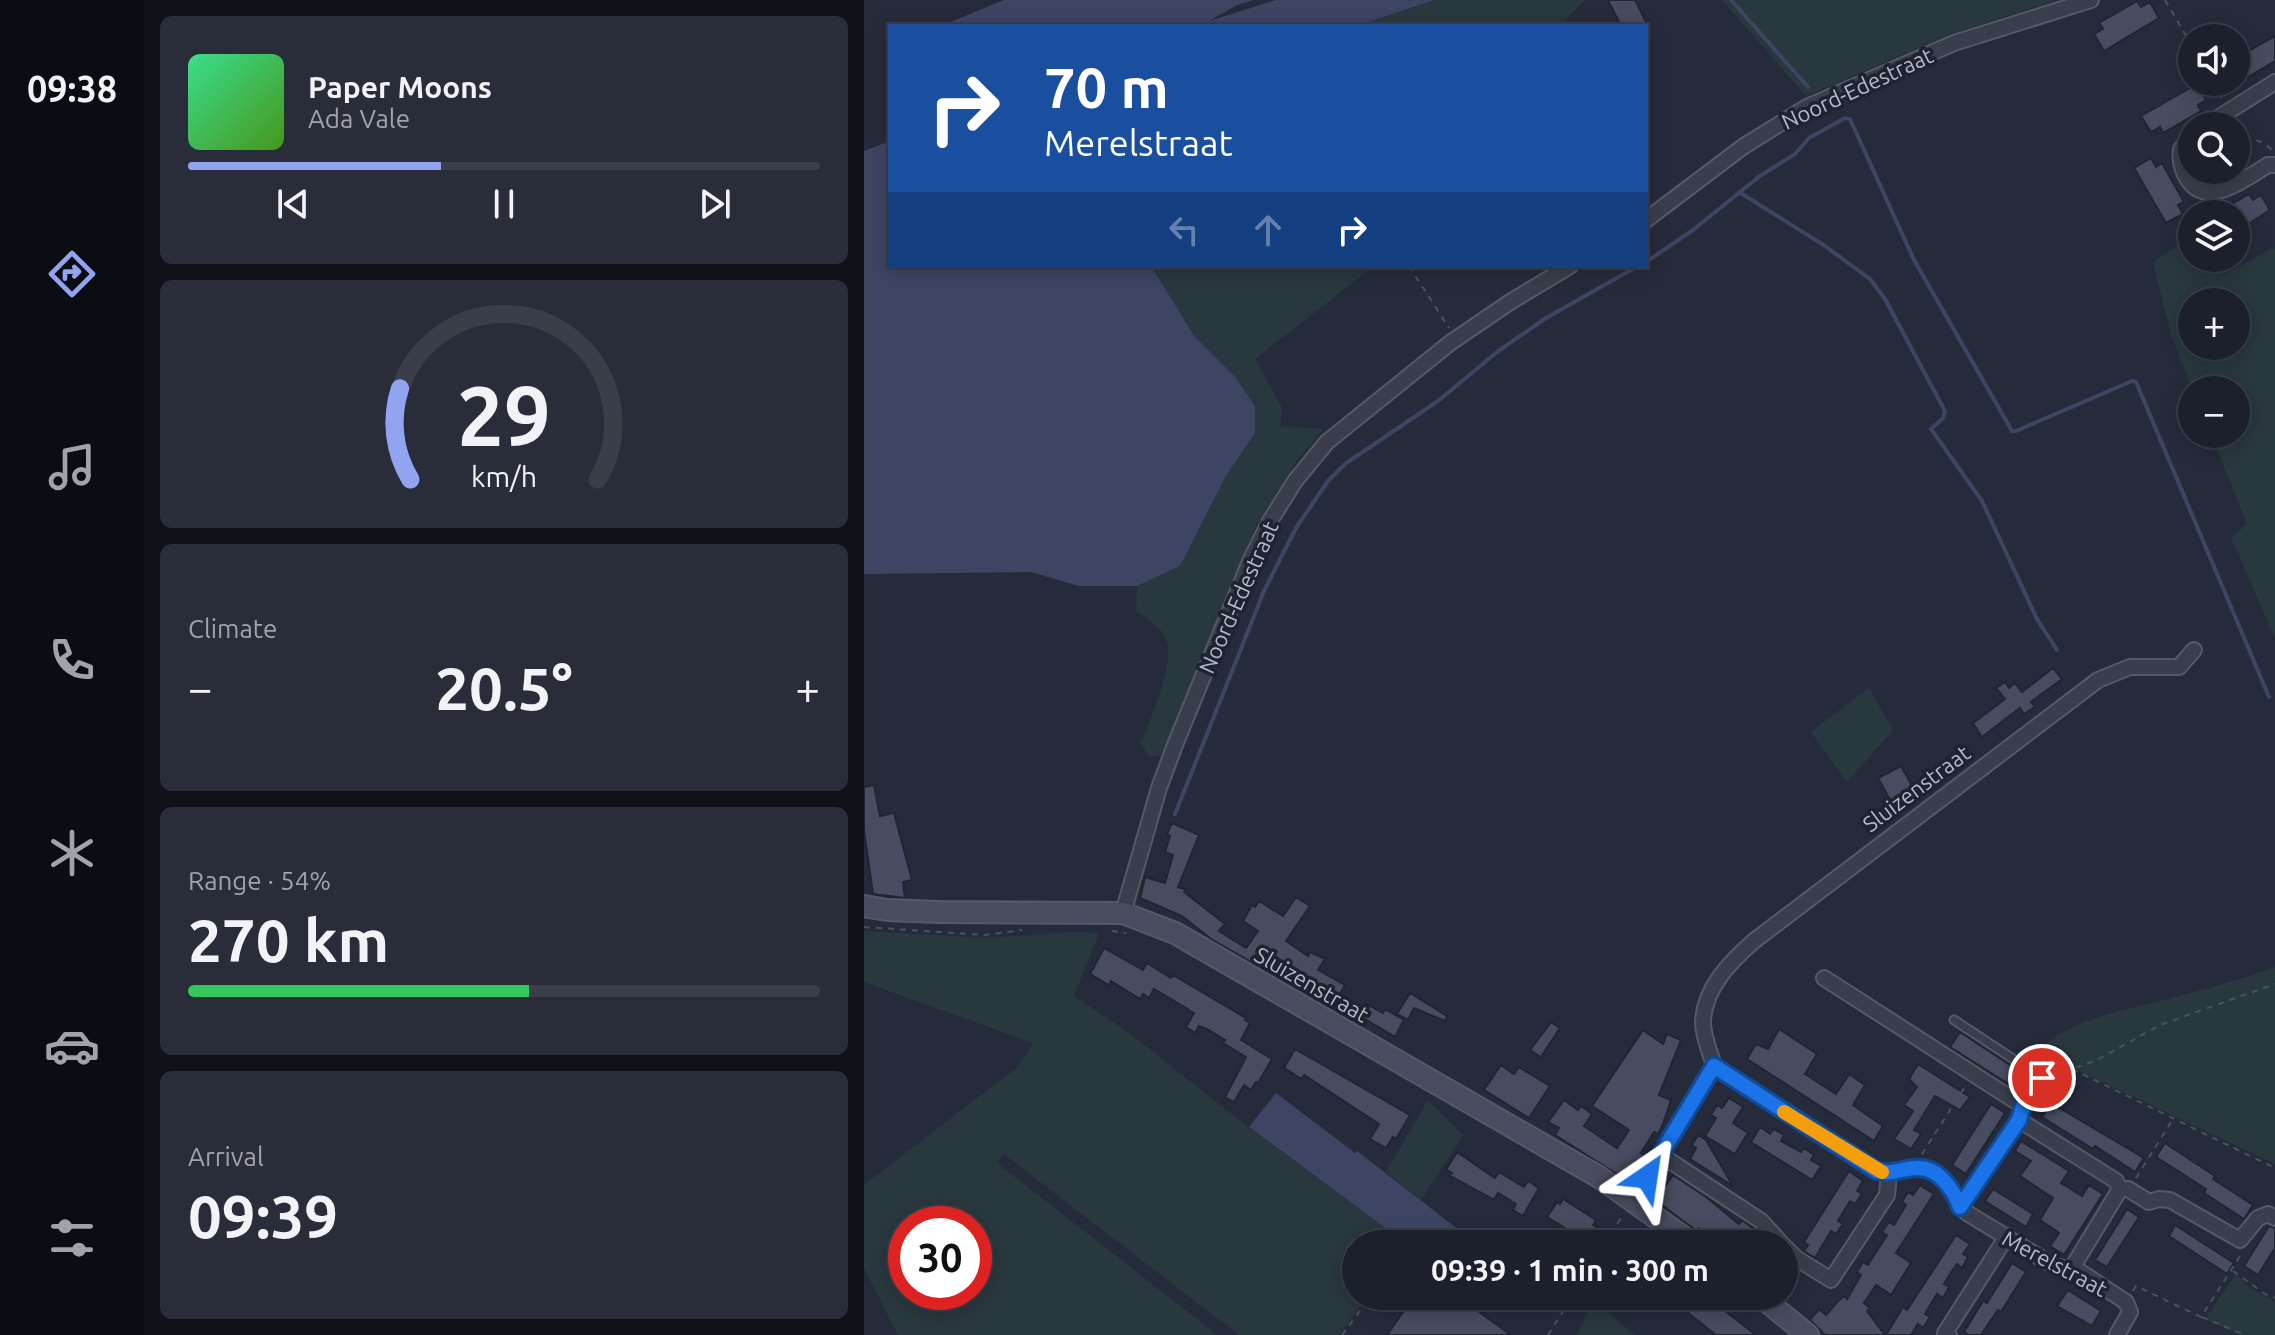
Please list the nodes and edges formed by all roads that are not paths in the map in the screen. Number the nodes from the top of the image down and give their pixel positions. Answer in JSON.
{"nodes":[{"id":1,"x":2091,"y":0,"type":"edge"},
{"id":2,"x":2275,"y":82,"type":"edge"},
{"id":3,"x":2225,"y":112,"type":"edge"},
{"id":4,"x":2275,"y":165,"type":"edge"},
{"id":5,"x":2250,"y":175,"type":"edge"},
{"id":6,"x":2191,"y":184,"type":"edge"},
{"id":7,"x":2233,"y":184,"type":"edge"},
{"id":8,"x":1648,"y":219,"type":"edge"},
{"id":9,"x":1567,"y":268,"type":"edge"},
{"id":10,"x":2194,"y":650,"type":"dead end"},
{"id":11,"x":864,"y":906,"type":"edge"},
{"id":12,"x":1120,"y":922,"type":"junction"},
{"id":13,"x":1824,"y":978,"type":"dead end"},
{"id":14,"x":1954,"y":1020,"type":"dead end"},
{"id":15,"x":1714,"y":1066,"type":"junction"},
{"id":16,"x":2042,"y":1078,"type":"joint"},
{"id":17,"x":2021,"y":1113,"type":"junction"},
{"id":18,"x":1661,"y":1155,"type":"junction"},
{"id":19,"x":1889,"y":1173,"type":"junction"},
{"id":20,"x":2124,"y":1189,"type":"junction"},
{"id":21,"x":1632,"y":1200,"type":"junction"},
{"id":22,"x":1960,"y":1207,"type":"junction"},
{"id":23,"x":2275,"y":1218,"type":"edge"},
{"id":24,"x":1674,"y":1230,"type":"edge"},
{"id":25,"x":1769,"y":1230,"type":"edge"},
{"id":26,"x":2007,"y":1236,"type":"junction"},
{"id":27,"x":1798,"y":1259,"type":"edge"},
{"id":28,"x":2072,"y":1268,"type":"junction"},
{"id":29,"x":1777,"y":1310,"type":"edge"},
{"id":30,"x":1946,"y":1334,"type":"edge"},
{"id":31,"x":1808,"y":1335,"type":"edge"},
{"id":32,"x":2117,"y":1335,"type":"edge"}],
"edges":[{"from":1,"to":8,"type":"street","name":"Noord-Edestraat"},
{"from":2,"to":3,"type":"street"},
{"from":4,"to":5,"type":"street"},
{"from":6,"to":7,"type":"street"},
{"from":9,"to":12,"type":"street","name":"Noord-Edestraat"},
{"from":10,"to":15,"type":"street","name":"Sluizenstraat"},
{"from":11,"to":12,"type":"street","name":"Sluizenstraat"},
{"from":12,"to":21,"type":"street","name":"Sluizenstraat"},
{"from":13,"to":17,"type":"street"},
{"from":14,"to":16,"type":"lane"},
{"from":15,"to":18,"type":"street"},
{"from":15,"to":19,"type":"street"},
{"from":16,"to":17,"type":"street"},
{"from":17,"to":20,"type":"street"},
{"from":17,"to":22,"type":"street"},
{"from":18,"to":21,"type":"street"},
{"from":18,"to":25,"type":"street"},
{"from":19,"to":22,"type":"street","name":"Merelstraat"},
{"from":19,"to":27,"type":"street"},
{"from":20,"to":23,"type":"street"},
{"from":20,"to":28,"type":"street"},
{"from":21,"to":24,"type":"street","name":"Sluizenstraat"},
{"from":22,"to":26,"type":"street","name":"Merelstraat"},
{"from":26,"to":28,"type":"street","name":"Merelstraat"},
{"from":26,"to":30,"type":"street"},
{"from":28,"to":32,"type":"street","name":"Merelstraat"},
{"from":29,"to":31,"type":"street"}]}
